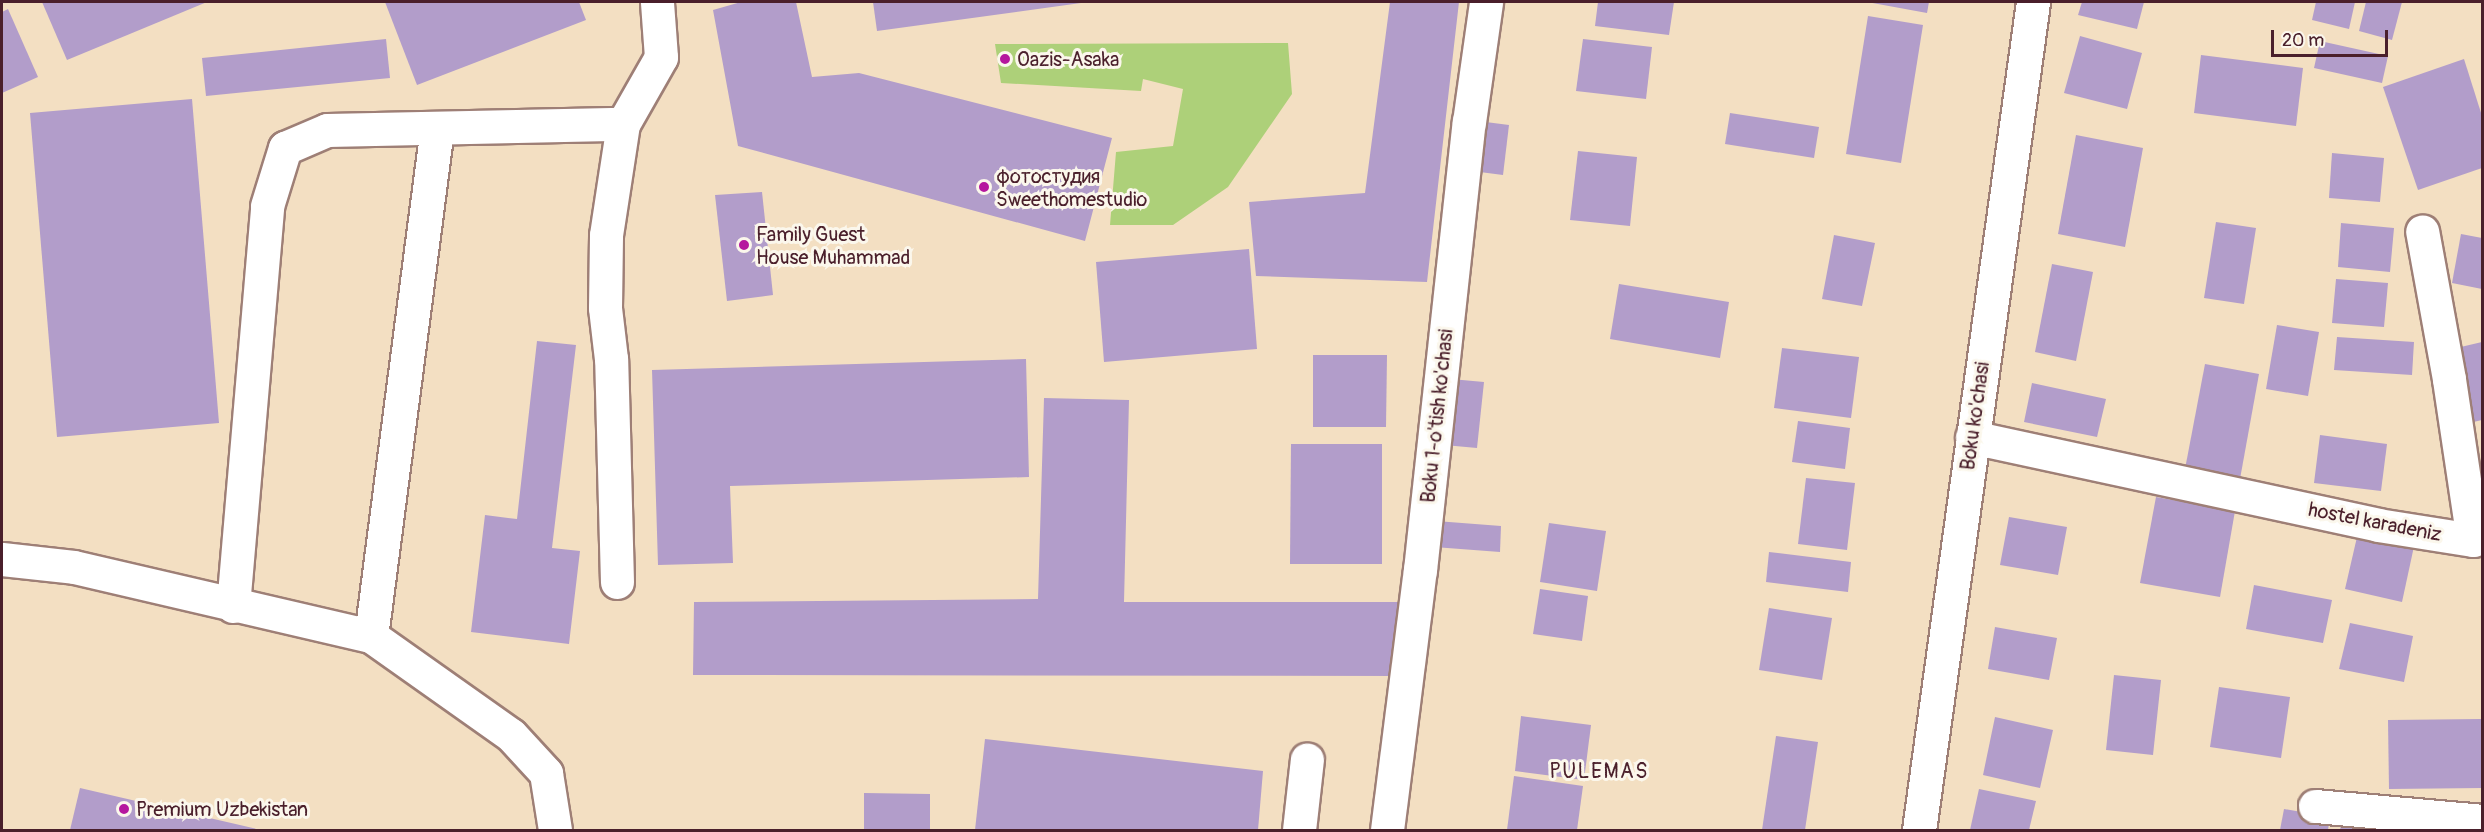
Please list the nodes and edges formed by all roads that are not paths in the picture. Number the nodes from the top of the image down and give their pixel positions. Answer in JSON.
{"nodes":[{"id":1,"x":657,"y":2,"type":"edge"},
{"id":2,"x":1486,"y":2,"type":"edge"},
{"id":3,"x":2033,"y":2,"type":"edge"},
{"id":4,"x":622,"y":124,"type":"junction"},
{"id":5,"x":437,"y":128,"type":"junction"},
{"id":6,"x":2422,"y":231,"type":"dead end"},
{"id":7,"x":1972,"y":437,"type":"junction"},
{"id":8,"x":2478,"y":549,"type":"edge"},
{"id":9,"x":2,"y":559,"type":"edge"},
{"id":10,"x":617,"y":582,"type":"dead end"},
{"id":11,"x":233,"y":606,"type":"junction"},
{"id":12,"x":371,"y":636,"type":"junction"},
{"id":13,"x":1307,"y":759,"type":"dead end"},
{"id":14,"x":2315,"y":806,"type":"dead end"},
{"id":15,"x":2482,"y":821,"type":"edge"},
{"id":16,"x":555,"y":831,"type":"edge"},
{"id":17,"x":1299,"y":831,"type":"edge"},
{"id":18,"x":1387,"y":831,"type":"edge"},
{"id":19,"x":1919,"y":831,"type":"edge"}],
"edges":[{"from":1,"to":4,"type":"street"},
{"from":2,"to":18,"type":"street","name":"Boku 1-o'tish ko'chasi"},
{"from":3,"to":7,"type":"street","name":"Boku ko'chasi"},
{"from":4,"to":5,"type":"street"},
{"from":4,"to":10,"type":"street"},
{"from":5,"to":11,"type":"street"},
{"from":5,"to":12,"type":"street"},
{"from":6,"to":8,"type":"street","name":"hostel karadeniz"},
{"from":7,"to":8,"type":"street","name":"hostel karadeniz"},
{"from":7,"to":19,"type":"street","name":"Boku ko'chasi"},
{"from":9,"to":11,"type":"street"},
{"from":11,"to":12,"type":"street"},
{"from":12,"to":16,"type":"street"},
{"from":13,"to":17,"type":"street"},
{"from":14,"to":15,"type":"street"}]}
